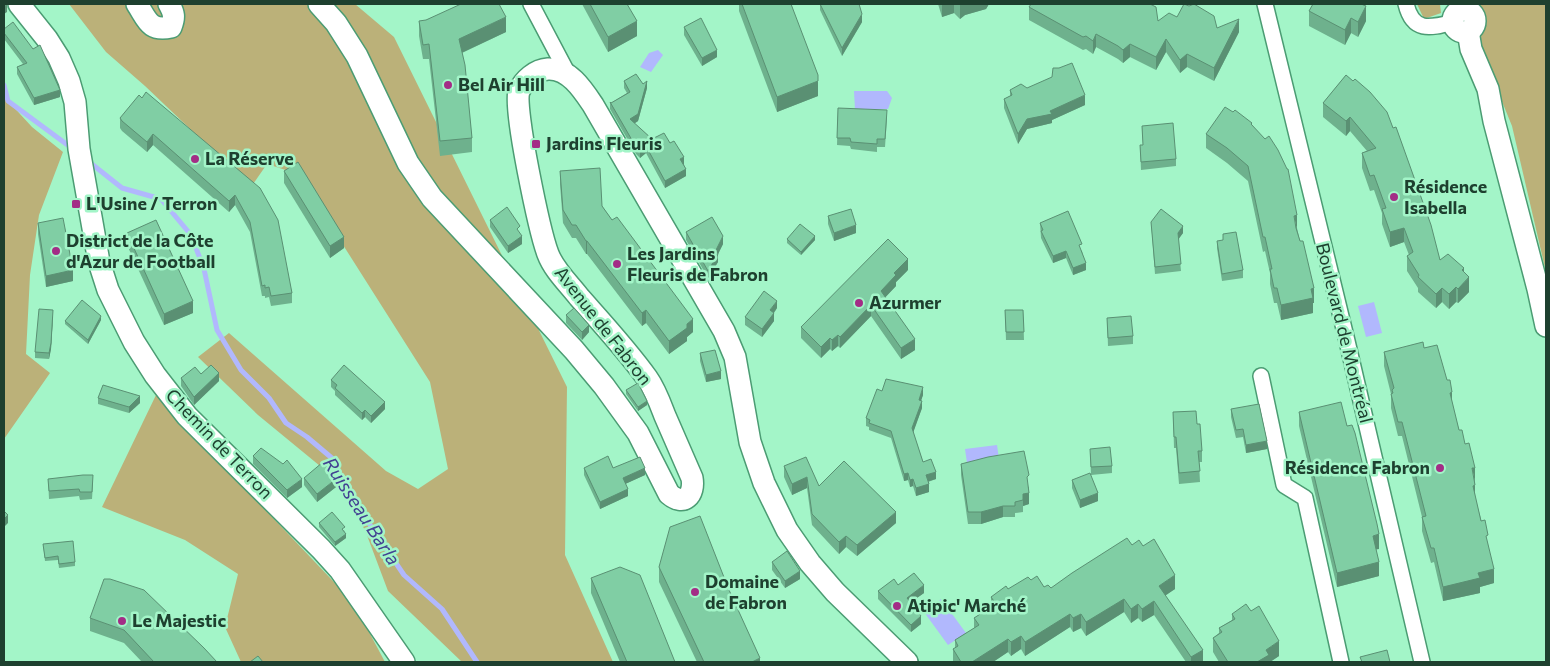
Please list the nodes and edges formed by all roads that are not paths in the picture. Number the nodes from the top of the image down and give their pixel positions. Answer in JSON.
{"nodes":[{"id":1,"x":19,"y":4,"type":"edge"},
{"id":2,"x":137,"y":4,"type":"edge"},
{"id":3,"x":169,"y":4,"type":"edge"},
{"id":4,"x":319,"y":4,"type":"edge"},
{"id":5,"x":531,"y":4,"type":"edge"},
{"id":6,"x":1265,"y":4,"type":"edge"},
{"id":7,"x":1406,"y":4,"type":"edge"},
{"id":8,"x":1461,"y":17,"type":"edge"},
{"id":9,"x":569,"y":76,"type":"junction"},
{"id":10,"x":1546,"y":326,"type":"edge"},
{"id":11,"x":1260,"y":376,"type":"dead end"},
{"id":12,"x":404,"y":662,"type":"edge"},
{"id":13,"x":906,"y":662,"type":"edge"},
{"id":14,"x":1341,"y":662,"type":"edge"},
{"id":15,"x":1422,"y":662,"type":"edge"}],
"edges":[{"from":1,"to":12,"type":"street","name":"Chemin de Terron"},
{"from":2,"to":3,"type":"street"},
{"from":4,"to":9,"type":"street","name":"Avenue de Fabron"},
{"from":5,"to":9,"type":"street"},
{"from":6,"to":15,"type":"street","name":"Boulevard de Montréal"},
{"from":7,"to":8,"type":"street"},
{"from":8,"to":10,"type":"street"},
{"from":9,"to":13,"type":"street"},
{"from":11,"to":14,"type":"street"}]}
